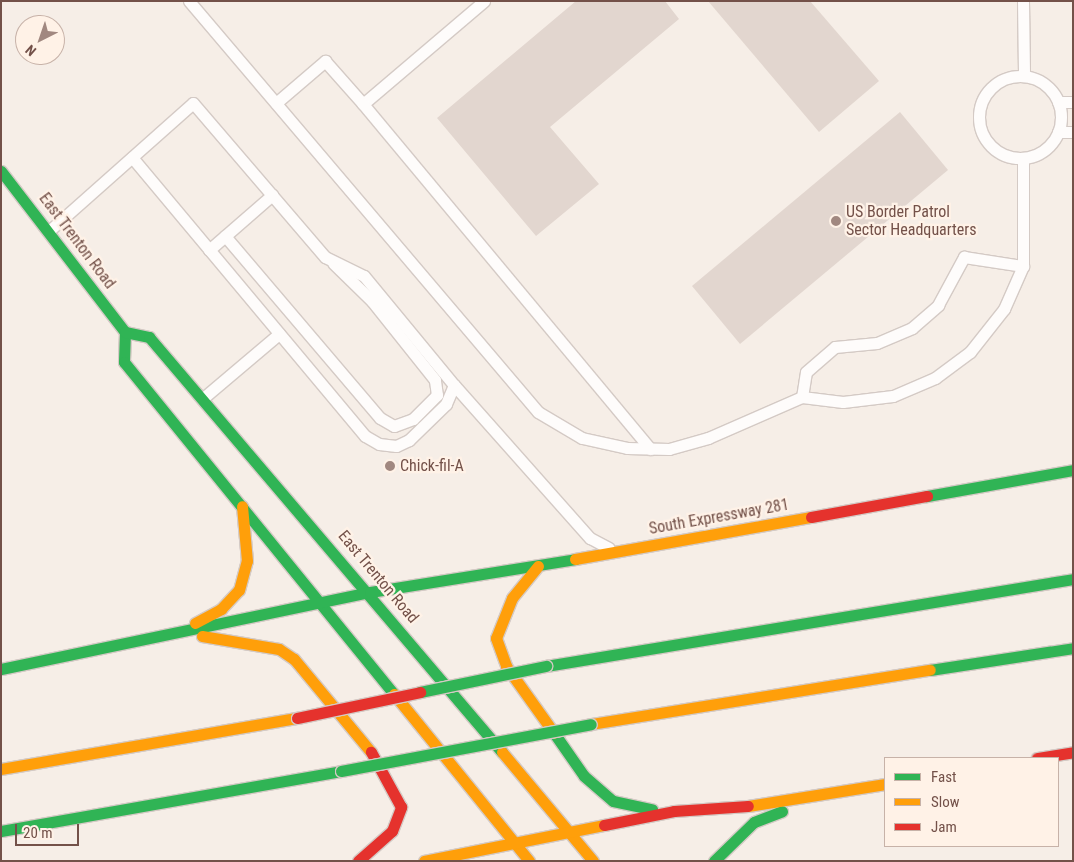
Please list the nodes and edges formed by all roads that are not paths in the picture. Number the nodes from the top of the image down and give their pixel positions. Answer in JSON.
{"nodes":[{"id":1,"x":189,"y":1,"type":"edge"},
{"id":2,"x":484,"y":1,"type":"edge"},
{"id":3,"x":1022,"y":1,"type":"edge"},
{"id":4,"x":1024,"y":75,"type":"junction"},
{"id":5,"x":1058,"y":102,"type":"junction"},
{"id":6,"x":1073,"y":102,"type":"edge"},
{"id":7,"x":276,"y":103,"type":"junction"},
{"id":8,"x":363,"y":104,"type":"junction"},
{"id":9,"x":1058,"y":132,"type":"junction"},
{"id":10,"x":1073,"y":132,"type":"edge"},
{"id":11,"x":132,"y":157,"type":"junction"},
{"id":12,"x":1023,"y":158,"type":"junction"},
{"id":13,"x":1,"y":171,"type":"edge"},
{"id":14,"x":272,"y":195,"type":"junction"},
{"id":15,"x":50,"y":230,"type":"junction"},
{"id":16,"x":225,"y":236,"type":"junction"},
{"id":17,"x":209,"y":250,"type":"junction"},
{"id":18,"x":325,"y":257,"type":"junction"},
{"id":19,"x":1023,"y":266,"type":"junction"},
{"id":20,"x":125,"y":332,"type":"junction"},
{"id":21,"x":279,"y":334,"type":"junction"},
{"id":22,"x":454,"y":385,"type":"junction"},
{"id":23,"x":802,"y":397,"type":"junction"},
{"id":24,"x":202,"y":399,"type":"junction"},
{"id":25,"x":650,"y":449,"type":"junction"},
{"id":26,"x":1073,"y":470,"type":"edge"},
{"id":27,"x":242,"y":506,"type":"junction"},
{"id":28,"x":618,"y":552,"type":"junction"},
{"id":29,"x":538,"y":566,"type":"junction"},
{"id":30,"x":1073,"y":579,"type":"edge"},
{"id":31,"x":370,"y":592,"type":"junction"},
{"id":32,"x":322,"y":602,"type":"junction"},
{"id":33,"x":176,"y":633,"type":"junction"},
{"id":34,"x":1073,"y":648,"type":"edge"},
{"id":35,"x":1,"y":669,"type":"edge"},
{"id":36,"x":1073,"y":752,"type":"edge"},
{"id":37,"x":1043,"y":757,"type":"edge"},
{"id":38,"x":1,"y":769,"type":"edge"},
{"id":39,"x":884,"y":784,"type":"edge"},
{"id":40,"x":818,"y":796,"type":"junction"},
{"id":41,"x":674,"y":811,"type":"junction"},
{"id":42,"x":567,"y":830,"type":"junction"},
{"id":43,"x":1,"y":831,"type":"edge"},
{"id":44,"x":512,"y":842,"type":"junction"},
{"id":45,"x":358,"y":861,"type":"edge"},
{"id":46,"x":424,"y":861,"type":"edge"},
{"id":47,"x":529,"y":861,"type":"edge"},
{"id":48,"x":593,"y":861,"type":"edge"},
{"id":49,"x":714,"y":861,"type":"edge"}],
"edges":[{"from":1,"to":7,"type":"lane"},
{"from":2,"to":8,"type":"lane"},
{"from":3,"to":4,"type":"lane"},
{"from":4,"to":5,"type":"lane"},
{"from":4,"to":12,"type":"lane"},
{"from":5,"to":6,"type":"lane"},
{"from":5,"to":9,"type":"lane"},
{"from":7,"to":8,"type":"lane"},
{"from":7,"to":25,"type":"lane"},
{"from":8,"to":25,"type":"lane"},
{"from":9,"to":10,"type":"lane"},
{"from":9,"to":12,"type":"lane"},
{"from":11,"to":14,"type":"lane"},
{"from":11,"to":15,"type":"lane"},
{"from":11,"to":17,"type":"lane"},
{"from":12,"to":19,"type":"lane"},
{"from":13,"to":15,"type":"main road","name":"East Trenton Road"},
{"from":14,"to":16,"type":"lane"},
{"from":14,"to":18,"type":"lane"},
{"from":15,"to":20,"type":"main road","name":"East Trenton Road"},
{"from":16,"to":17,"type":"lane"},
{"from":16,"to":18,"type":"lane"},
{"from":17,"to":21,"type":"lane"},
{"from":18,"to":22,"type":"lane"},
{"from":19,"to":23,"type":"lane"},
{"from":19,"to":23,"type":"lane"},
{"from":20,"to":24,"type":"main road","name":"East Trenton Road"},
{"from":20,"to":27,"type":"main road"},
{"from":21,"to":22,"type":"lane"},
{"from":21,"to":24,"type":"lane"},
{"from":22,"to":28,"type":"lane"},
{"from":23,"to":25,"type":"lane"},
{"from":24,"to":31,"type":"main road","name":"East Trenton Road"},
{"from":26,"to":28,"type":"main road","name":"South Expressway 281"},
{"from":27,"to":32,"type":"main road"},
{"from":27,"to":33,"type":"main road"},
{"from":28,"to":29,"type":"main road","name":"South Expressway 281"},
{"from":29,"to":31,"type":"main road","name":"South Expressway 281"},
{"from":29,"to":41,"type":"main road"},
{"from":30,"to":38,"type":"main road","bridge":true},
{"from":31,"to":32,"type":"main road","name":"South Expressway 281"},
{"from":31,"to":42,"type":"main road","name":"East Trenton Road"},
{"from":32,"to":33,"type":"main road","name":"South Expressway 281"},
{"from":32,"to":44,"type":"main road"},
{"from":33,"to":35,"type":"main road","name":"South Expressway 281"},
{"from":33,"to":45,"type":"main road"},
{"from":34,"to":43,"type":"main road","bridge":true},
{"from":36,"to":37,"type":"main road"},
{"from":39,"to":40,"type":"main road"},
{"from":40,"to":41,"type":"main road"},
{"from":40,"to":49,"type":"main road"},
{"from":41,"to":42,"type":"main road"},
{"from":42,"to":44,"type":"main road"},
{"from":42,"to":48,"type":"main road","name":"East Trenton Road"},
{"from":44,"to":46,"type":"main road"},
{"from":44,"to":47,"type":"main road"}]}
